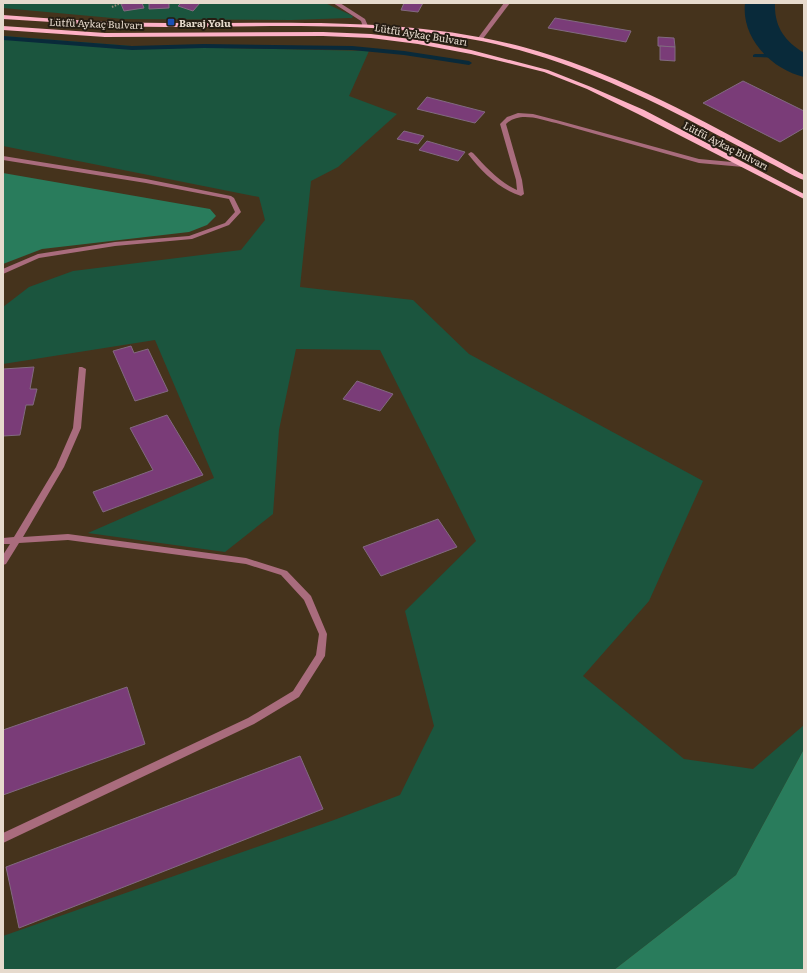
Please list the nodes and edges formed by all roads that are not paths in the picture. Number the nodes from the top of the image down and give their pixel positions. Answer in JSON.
{"nodes":[{"id":1,"x":336,"y":3,"type":"edge"},
{"id":2,"x":507,"y":3,"type":"edge"},
{"id":3,"x":3,"y":17,"type":"edge"},
{"id":4,"x":365,"y":26,"type":"junction"},
{"id":5,"x":3,"y":28,"type":"edge"},
{"id":6,"x":480,"y":39,"type":"junction"},
{"id":7,"x":471,"y":52,"type":"junction"},
{"id":8,"x":471,"y":154,"type":"dead end"},
{"id":9,"x":3,"y":158,"type":"edge"},
{"id":10,"x":743,"y":165,"type":"junction"},
{"id":11,"x":804,"y":178,"type":"edge"},
{"id":12,"x":804,"y":197,"type":"edge"},
{"id":13,"x":3,"y":272,"type":"edge"},
{"id":14,"x":82,"y":369,"type":"dead end"},
{"id":15,"x":18,"y":540,"type":"junction"},
{"id":16,"x":3,"y":541,"type":"edge"},
{"id":17,"x":3,"y":562,"type":"edge"},
{"id":18,"x":3,"y":838,"type":"edge"}],
"edges":[{"from":1,"to":4,"type":"street"},
{"from":2,"to":6,"type":"street"},
{"from":3,"to":4,"type":"main road","name":"Lütfü Aykaç Bulvarı"},
{"from":4,"to":6,"type":"main road","name":"Lütfü Aykaç Bulvarı"},
{"from":5,"to":7,"type":"main road","name":"Lütfü Aykaç Bulvarı"},
{"from":6,"to":7,"type":"main road"},
{"from":6,"to":11,"type":"main road","name":"Lütfü Aykaç Bulvarı"},
{"from":7,"to":10,"type":"main road","name":"Lütfü Aykaç Bulvarı"},
{"from":8,"to":10,"type":"street"},
{"from":9,"to":13,"type":"street"},
{"from":10,"to":12,"type":"main road","name":"Lütfü Aykaç Bulvarı"},
{"from":14,"to":15,"type":"street"},
{"from":15,"to":16,"type":"street"},
{"from":15,"to":17,"type":"street"},
{"from":15,"to":18,"type":"street"}]}
